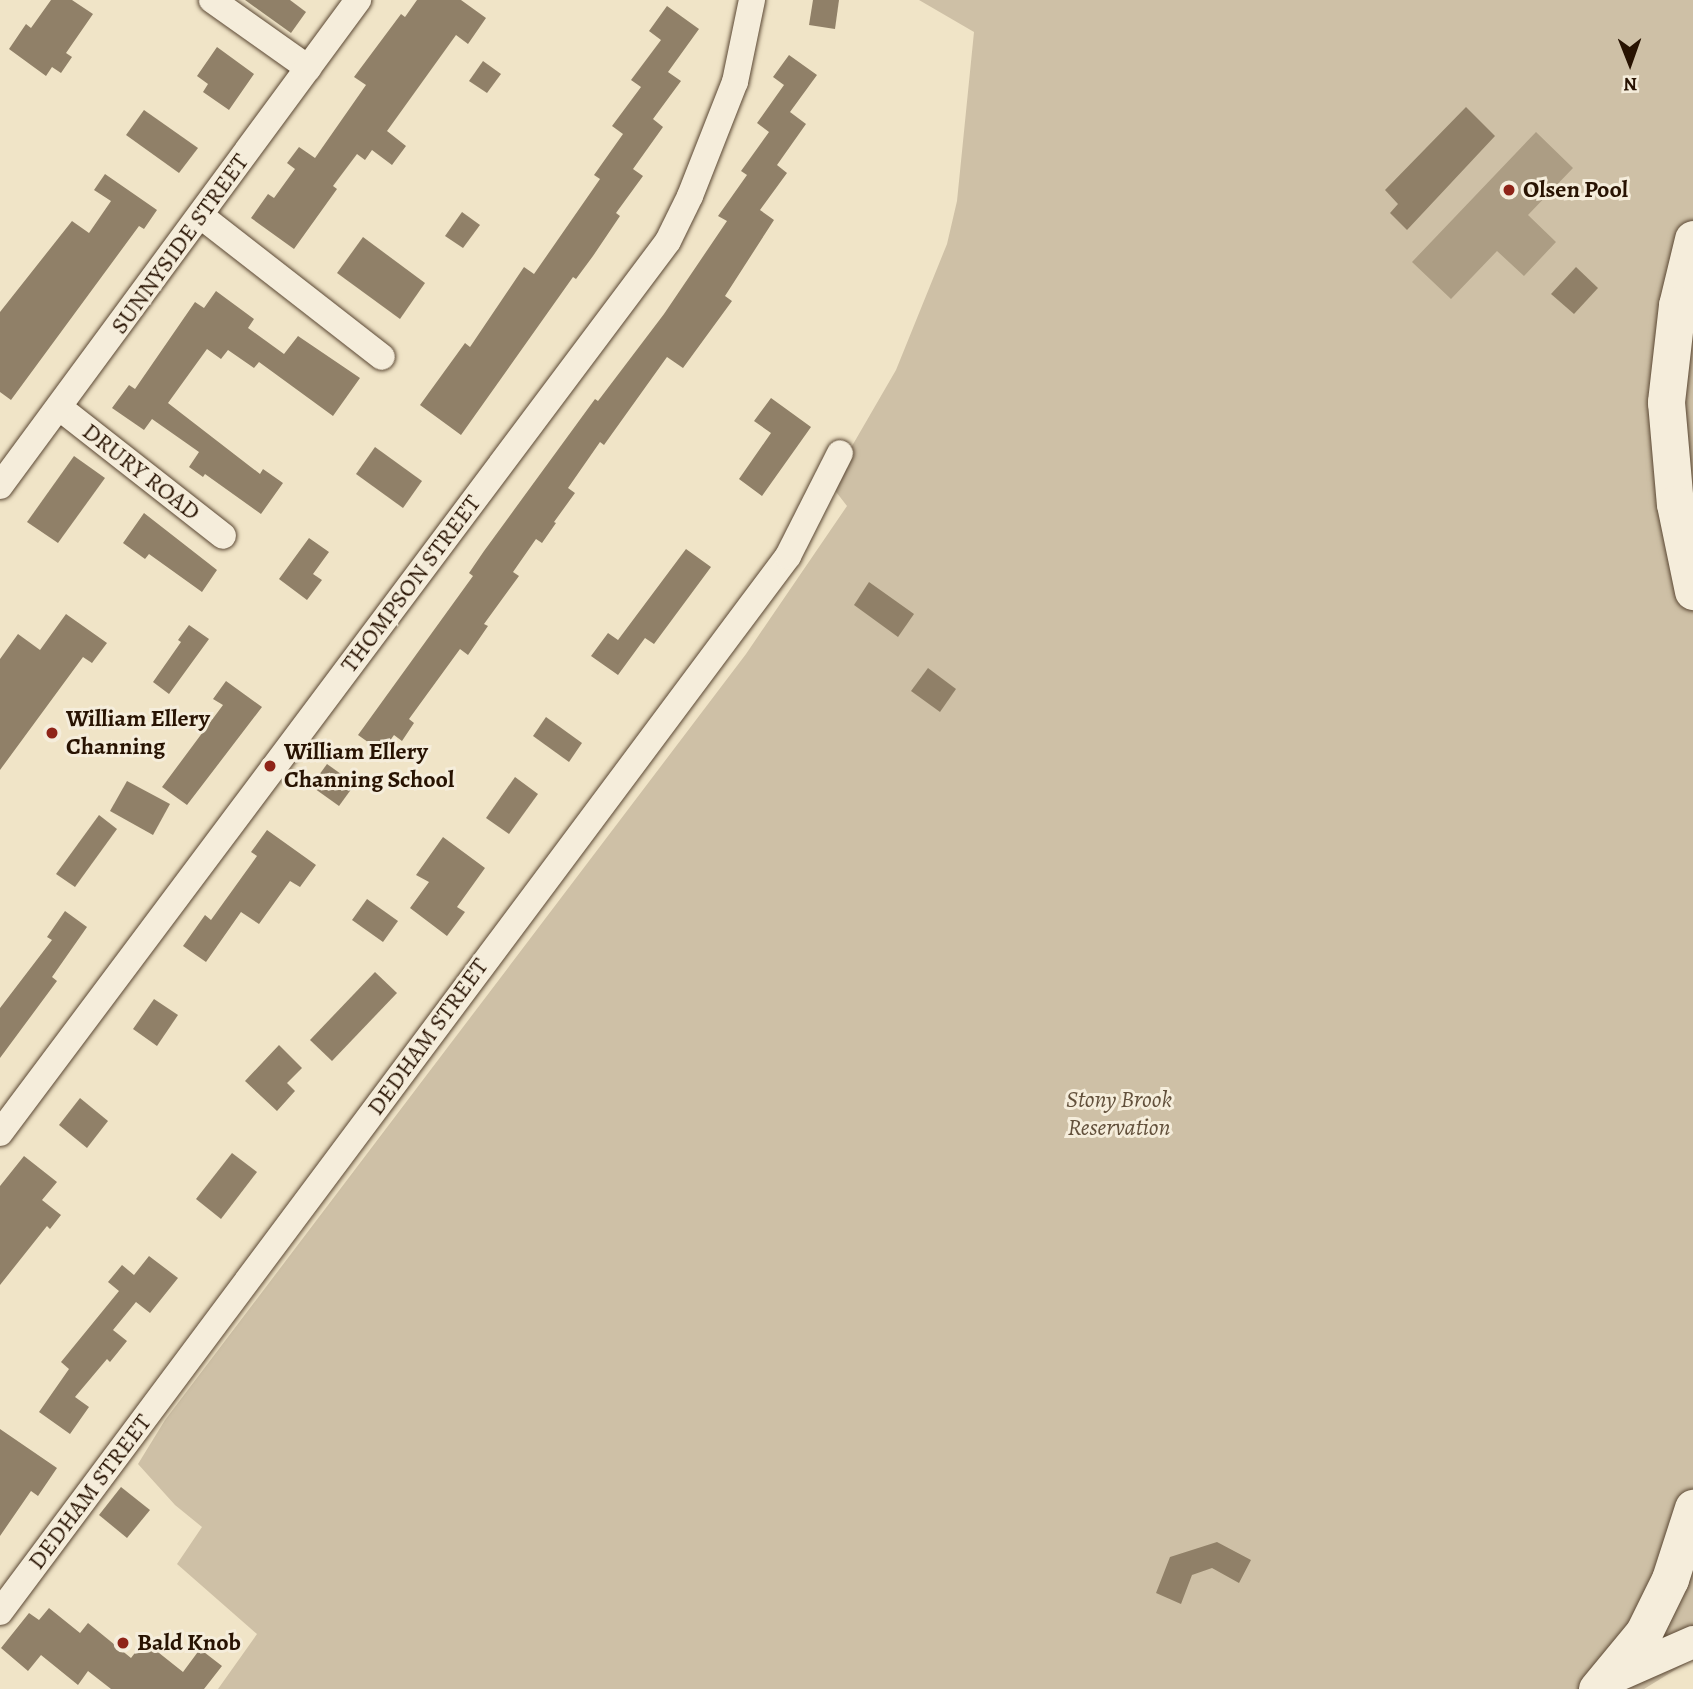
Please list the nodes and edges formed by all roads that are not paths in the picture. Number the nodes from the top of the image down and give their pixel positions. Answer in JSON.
{"nodes":[{"id":1,"x":212,"y":0,"type":"edge"},
{"id":2,"x":358,"y":0,"type":"edge"},
{"id":3,"x":752,"y":0,"type":"edge"},
{"id":4,"x":308,"y":68,"type":"junction"},
{"id":5,"x":201,"y":216,"type":"junction"},
{"id":6,"x":1693,"y":239,"type":"edge"},
{"id":7,"x":382,"y":357,"type":"dead end"},
{"id":8,"x":60,"y":408,"type":"junction"},
{"id":9,"x":840,"y":453,"type":"dead end"},
{"id":10,"x":0,"y":486,"type":"edge"},
{"id":11,"x":223,"y":536,"type":"dead end"},
{"id":12,"x":1693,"y":591,"type":"edge"},
{"id":13,"x":8,"y":1104,"type":"edge"},
{"id":14,"x":0,"y":1133,"type":"edge"},
{"id":15,"x":1693,"y":1508,"type":"edge"},
{"id":16,"x":0,"y":1612,"type":"edge"},
{"id":17,"x":1693,"y":1642,"type":"edge"},
{"id":18,"x":1602,"y":1684,"type":"edge"}],
"edges":[{"from":1,"to":4,"type":"street"},
{"from":2,"to":4,"type":"street","name":"SUNNYSIDE STREET"},
{"from":3,"to":13,"type":"street","name":"THOMPSON STREET"},
{"from":4,"to":5,"type":"street","name":"SUNNYSIDE STREET"},
{"from":5,"to":7,"type":"street"},
{"from":5,"to":8,"type":"street","name":"SUNNYSIDE STREET"},
{"from":6,"to":12,"type":"main road"},
{"from":8,"to":10,"type":"street","name":"SUNNYSIDE STREET"},
{"from":8,"to":11,"type":"street","name":"DRURY ROAD"},
{"from":9,"to":16,"type":"street","name":"DEDHAM STREET"},
{"from":13,"to":14,"type":"street","name":"THOMPSON STREET"},
{"from":15,"to":18,"type":"main road"},
{"from":17,"to":18,"type":"street"}]}
